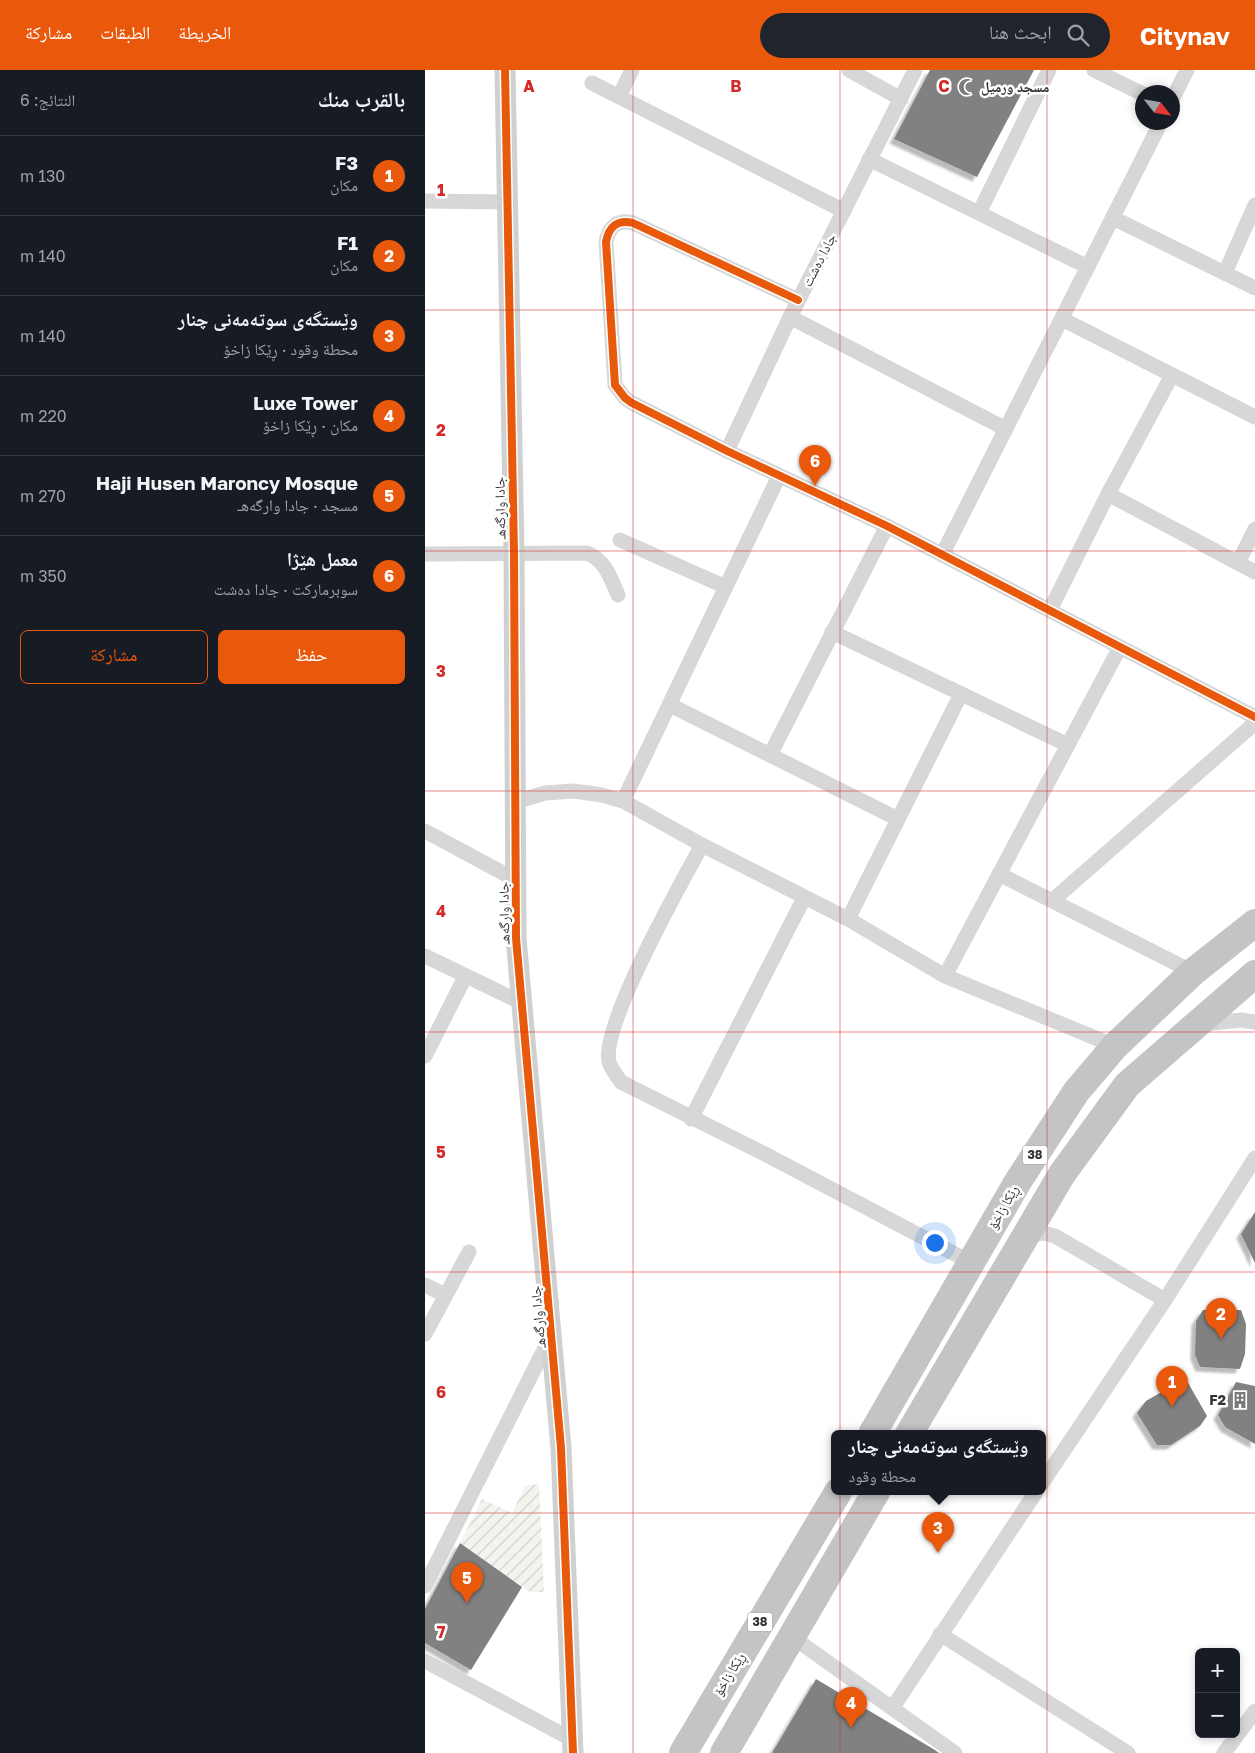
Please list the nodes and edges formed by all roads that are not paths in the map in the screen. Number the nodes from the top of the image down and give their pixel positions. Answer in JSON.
{"nodes":[{"id":1,"x":505,"y":70,"type":"edge"},
{"id":2,"x":632,"y":70,"type":"edge"},
{"id":3,"x":849,"y":70,"type":"edge"},
{"id":4,"x":915,"y":70,"type":"edge"},
{"id":5,"x":1049,"y":70,"type":"edge"},
{"id":6,"x":1094,"y":70,"type":"edge"},
{"id":7,"x":1187,"y":70,"type":"edge"},
{"id":8,"x":592,"y":83,"type":"dead end"},
{"id":9,"x":1180,"y":85,"type":"edge"},
{"id":10,"x":1135,"y":90,"type":"edge"},
{"id":11,"x":619,"y":97,"type":"junction"},
{"id":12,"x":901,"y":99,"type":"junction"},
{"id":13,"x":1157,"y":130,"type":"edge"},
{"id":14,"x":869,"y":160,"type":"junction"},
{"id":15,"x":425,"y":201,"type":"edge"},
{"id":16,"x":507,"y":202,"type":"junction"},
{"id":17,"x":1255,"y":206,"type":"edge"},
{"id":18,"x":844,"y":211,"type":"junction"},
{"id":19,"x":979,"y":213,"type":"junction"},
{"id":20,"x":1113,"y":218,"type":"junction"},
{"id":21,"x":1088,"y":267,"type":"junction"},
{"id":22,"x":1225,"y":273,"type":"junction"},
{"id":23,"x":1255,"y":288,"type":"edge"},
{"id":24,"x":798,"y":300,"type":"junction"},
{"id":25,"x":790,"y":317,"type":"junction"},
{"id":26,"x":1062,"y":319,"type":"junction"},
{"id":27,"x":1172,"y":375,"type":"junction"},
{"id":28,"x":1255,"y":417,"type":"edge"},
{"id":29,"x":1006,"y":429,"type":"junction"},
{"id":30,"x":727,"y":451,"type":"junction"},
{"id":31,"x":779,"y":476,"type":"junction"},
{"id":32,"x":1108,"y":494,"type":"junction"},
{"id":33,"x":887,"y":526,"type":"junction"},
{"id":34,"x":1255,"y":529,"type":"edge"},
{"id":35,"x":620,"y":540,"type":"dead end"},
{"id":36,"x":514,"y":553,"type":"junction"},
{"id":37,"x":425,"y":554,"type":"edge"},
{"id":38,"x":942,"y":555,"type":"junction"},
{"id":39,"x":1238,"y":563,"type":"junction"},
{"id":40,"x":1255,"y":572,"type":"edge"},
{"id":41,"x":726,"y":587,"type":"junction"},
{"id":42,"x":617,"y":595,"type":"dead end"},
{"id":43,"x":1050,"y":610,"type":"junction"},
{"id":44,"x":832,"y":632,"type":"junction"},
{"id":45,"x":1120,"y":647,"type":"junction"},
{"id":46,"x":961,"y":694,"type":"junction"},
{"id":47,"x":670,"y":705,"type":"junction"},
{"id":48,"x":1255,"y":717,"type":"edge"},
{"id":49,"x":1255,"y":723,"type":"edge"},
{"id":50,"x":1068,"y":745,"type":"junction"},
{"id":51,"x":770,"y":755,"type":"junction"},
{"id":52,"x":623,"y":801,"type":"junction"},
{"id":53,"x":515,"y":802,"type":"junction"},
{"id":54,"x":898,"y":818,"type":"junction"},
{"id":55,"x":425,"y":831,"type":"edge"},
{"id":56,"x":702,"y":845,"type":"junction"},
{"id":57,"x":999,"y":874,"type":"junction"},
{"id":58,"x":516,"y":880,"type":"junction"},
{"id":59,"x":803,"y":898,"type":"junction"},
{"id":60,"x":1053,"y":900,"type":"junction"},
{"id":61,"x":848,"y":919,"type":"junction"},
{"id":62,"x":1255,"y":923,"type":"edge"},
{"id":63,"x":425,"y":956,"type":"edge"},
{"id":64,"x":1193,"y":972,"type":"junction"},
{"id":65,"x":1255,"y":974,"type":"edge"},
{"id":66,"x":945,"y":976,"type":"junction"},
{"id":67,"x":465,"y":977,"type":"junction"},
{"id":68,"x":522,"y":1003,"type":"junction"},
{"id":69,"x":1255,"y":1022,"type":"edge"},
{"id":70,"x":1196,"y":1025,"type":"junction"},
{"id":71,"x":1115,"y":1046,"type":"junction"},
{"id":72,"x":425,"y":1056,"type":"edge"},
{"id":73,"x":691,"y":1119,"type":"junction"},
{"id":74,"x":1255,"y":1158,"type":"edge"},
{"id":75,"x":1042,"y":1207,"type":"junction"},
{"id":76,"x":1055,"y":1236,"type":"junction"},
{"id":77,"x":1024,"y":1238,"type":"junction"},
{"id":78,"x":469,"y":1252,"type":"dead end"},
{"id":79,"x":972,"y":1263,"type":"junction"},
{"id":80,"x":425,"y":1285,"type":"edge"},
{"id":81,"x":445,"y":1295,"type":"junction"},
{"id":82,"x":1165,"y":1300,"type":"junction"},
{"id":83,"x":425,"y":1334,"type":"edge"},
{"id":84,"x":552,"y":1335,"type":"junction"},
{"id":85,"x":874,"y":1430,"type":"edge"},
{"id":86,"x":911,"y":1430,"type":"edge"},
{"id":87,"x":1046,"y":1477,"type":"edge"},
{"id":88,"x":837,"y":1495,"type":"edge"},
{"id":89,"x":840,"y":1495,"type":"edge"},
{"id":90,"x":1034,"y":1495,"type":"edge"},
{"id":91,"x":872,"y":1498,"type":"edge"},
{"id":92,"x":812,"y":1535,"type":"junction"},
{"id":93,"x":841,"y":1551,"type":"junction"},
{"id":94,"x":429,"y":1569,"type":"edge"},
{"id":95,"x":425,"y":1586,"type":"edge"},
{"id":96,"x":940,"y":1634,"type":"junction"},
{"id":97,"x":791,"y":1636,"type":"junction"},
{"id":98,"x":425,"y":1660,"type":"edge"},
{"id":99,"x":893,"y":1707,"type":"junction"},
{"id":100,"x":1255,"y":1711,"type":"edge"},
{"id":101,"x":573,"y":1746,"type":"edge"},
{"id":102,"x":683,"y":1753,"type":"edge"},
{"id":103,"x":723,"y":1753,"type":"edge"},
{"id":104,"x":955,"y":1753,"type":"edge"},
{"id":105,"x":1128,"y":1753,"type":"edge"},
{"id":106,"x":1224,"y":1753,"type":"edge"}],
"edges":[{"from":1,"to":16,"type":"street","name":"جادا وارگه‌هـ"},
{"from":2,"to":11,"type":"street"},
{"from":3,"to":12,"type":"street"},
{"from":4,"to":12,"type":"street","name":"جادا دەشت"},
{"from":5,"to":19,"type":"street"},
{"from":6,"to":10,"type":"street"},
{"from":7,"to":9,"type":"street"},
{"from":8,"to":11,"type":"street"},
{"from":11,"to":18,"type":"street"},
{"from":12,"to":14,"type":"street","name":"جادا دەشت"},
{"from":13,"to":20,"type":"street"},
{"from":14,"to":18,"type":"street","name":"جادا دەشت"},
{"from":14,"to":19,"type":"street"},
{"from":15,"to":16,"type":"street"},
{"from":16,"to":36,"type":"street","name":"جادا وارگه‌هـ"},
{"from":17,"to":22,"type":"street"},
{"from":18,"to":24,"type":"street","name":"جادا دەشت"},
{"from":19,"to":21,"type":"street"},
{"from":20,"to":21,"type":"street"},
{"from":20,"to":22,"type":"street"},
{"from":21,"to":26,"type":"street"},
{"from":22,"to":23,"type":"street"},
{"from":24,"to":25,"type":"street","name":"جادا دەشت"},
{"from":24,"to":30,"type":"street"},
{"from":25,"to":29,"type":"street"},
{"from":25,"to":30,"type":"street","name":"جادا دەشت"},
{"from":26,"to":27,"type":"street"},
{"from":26,"to":29,"type":"street"},
{"from":27,"to":28,"type":"street"},
{"from":27,"to":32,"type":"street"},
{"from":29,"to":38,"type":"street"},
{"from":30,"to":31,"type":"street"},
{"from":31,"to":33,"type":"street"},
{"from":31,"to":41,"type":"street"},
{"from":32,"to":39,"type":"street"},
{"from":32,"to":43,"type":"street"},
{"from":33,"to":38,"type":"street"},
{"from":33,"to":44,"type":"street"},
{"from":34,"to":39,"type":"street"},
{"from":35,"to":41,"type":"street"},
{"from":36,"to":37,"type":"street"},
{"from":36,"to":42,"type":"street"},
{"from":36,"to":53,"type":"street","name":"جادا وارگه‌هـ"},
{"from":38,"to":43,"type":"street"},
{"from":39,"to":40,"type":"street"},
{"from":41,"to":47,"type":"street"},
{"from":43,"to":45,"type":"street"},
{"from":44,"to":46,"type":"street"},
{"from":44,"to":51,"type":"street"},
{"from":45,"to":48,"type":"street"},
{"from":45,"to":50,"type":"street"},
{"from":46,"to":50,"type":"street"},
{"from":46,"to":54,"type":"street"},
{"from":47,"to":51,"type":"street"},
{"from":47,"to":52,"type":"street"},
{"from":49,"to":60,"type":"street"},
{"from":50,"to":57,"type":"street"},
{"from":51,"to":54,"type":"street"},
{"from":52,"to":53,"type":"street"},
{"from":52,"to":56,"type":"street"},
{"from":53,"to":58,"type":"street","name":"جادا وارگه‌هـ"},
{"from":54,"to":61,"type":"street"},
{"from":55,"to":58,"type":"street"},
{"from":56,"to":59,"type":"street"},
{"from":56,"to":73,"type":"street"},
{"from":57,"to":60,"type":"street"},
{"from":57,"to":66,"type":"street"},
{"from":58,"to":68,"type":"street","name":"جادا وارگه‌هـ"},
{"from":59,"to":61,"type":"street"},
{"from":59,"to":73,"type":"street"},
{"from":60,"to":64,"type":"street"},
{"from":61,"to":66,"type":"street"},
{"from":62,"to":64,"type":"highway","name":"ڕێکا زاخۆ","number":"38"},
{"from":63,"to":67,"type":"street"},
{"from":64,"to":71,"type":"highway","name":"ڕێکا زاخۆ","number":"38"},
{"from":65,"to":70,"type":"highway","number":"38"},
{"from":66,"to":71,"type":"street"},
{"from":67,"to":68,"type":"street"},
{"from":67,"to":72,"type":"street"},
{"from":68,"to":84,"type":"street","name":"جادا وارگه‌هـ"},
{"from":69,"to":70,"type":"street"},
{"from":70,"to":75,"type":"highway","number":"38"},
{"from":71,"to":79,"type":"highway","name":"ڕێکا زاخۆ","number":"38"},
{"from":73,"to":79,"type":"street"},
{"from":74,"to":82,"type":"street"},
{"from":75,"to":76,"type":"street"},
{"from":75,"to":77,"type":"highway","number":"38"},
{"from":76,"to":77,"type":"street"},
{"from":76,"to":82,"type":"street"},
{"from":77,"to":86,"type":"highway","number":"38"},
{"from":78,"to":81,"type":"street"},
{"from":79,"to":85,"type":"highway","name":"ڕێکا زاخۆ","number":"38"},
{"from":80,"to":81,"type":"street"},
{"from":81,"to":83,"type":"street"},
{"from":82,"to":87,"type":"street"},
{"from":84,"to":94,"type":"street"},
{"from":84,"to":101,"type":"street","name":"جادا وارگه‌هـ"},
{"from":88,"to":92,"type":"highway","name":"ڕێکا زاخۆ","number":"38"},
{"from":89,"to":91,"type":"highway"},
{"from":90,"to":96,"type":"street"},
{"from":91,"to":93,"type":"highway","number":"38"},
{"from":92,"to":93,"type":"highway"},
{"from":92,"to":102,"type":"highway","name":"ڕێکا زاخۆ","number":"38"},
{"from":93,"to":97,"type":"highway","number":"38"},
{"from":94,"to":95,"type":"street"},
{"from":96,"to":99,"type":"street"},
{"from":96,"to":105,"type":"street"},
{"from":97,"to":99,"type":"street"},
{"from":97,"to":103,"type":"highway","number":"38"},
{"from":98,"to":101,"type":"street"},
{"from":99,"to":104,"type":"street"},
{"from":100,"to":106,"type":"street"}]}
